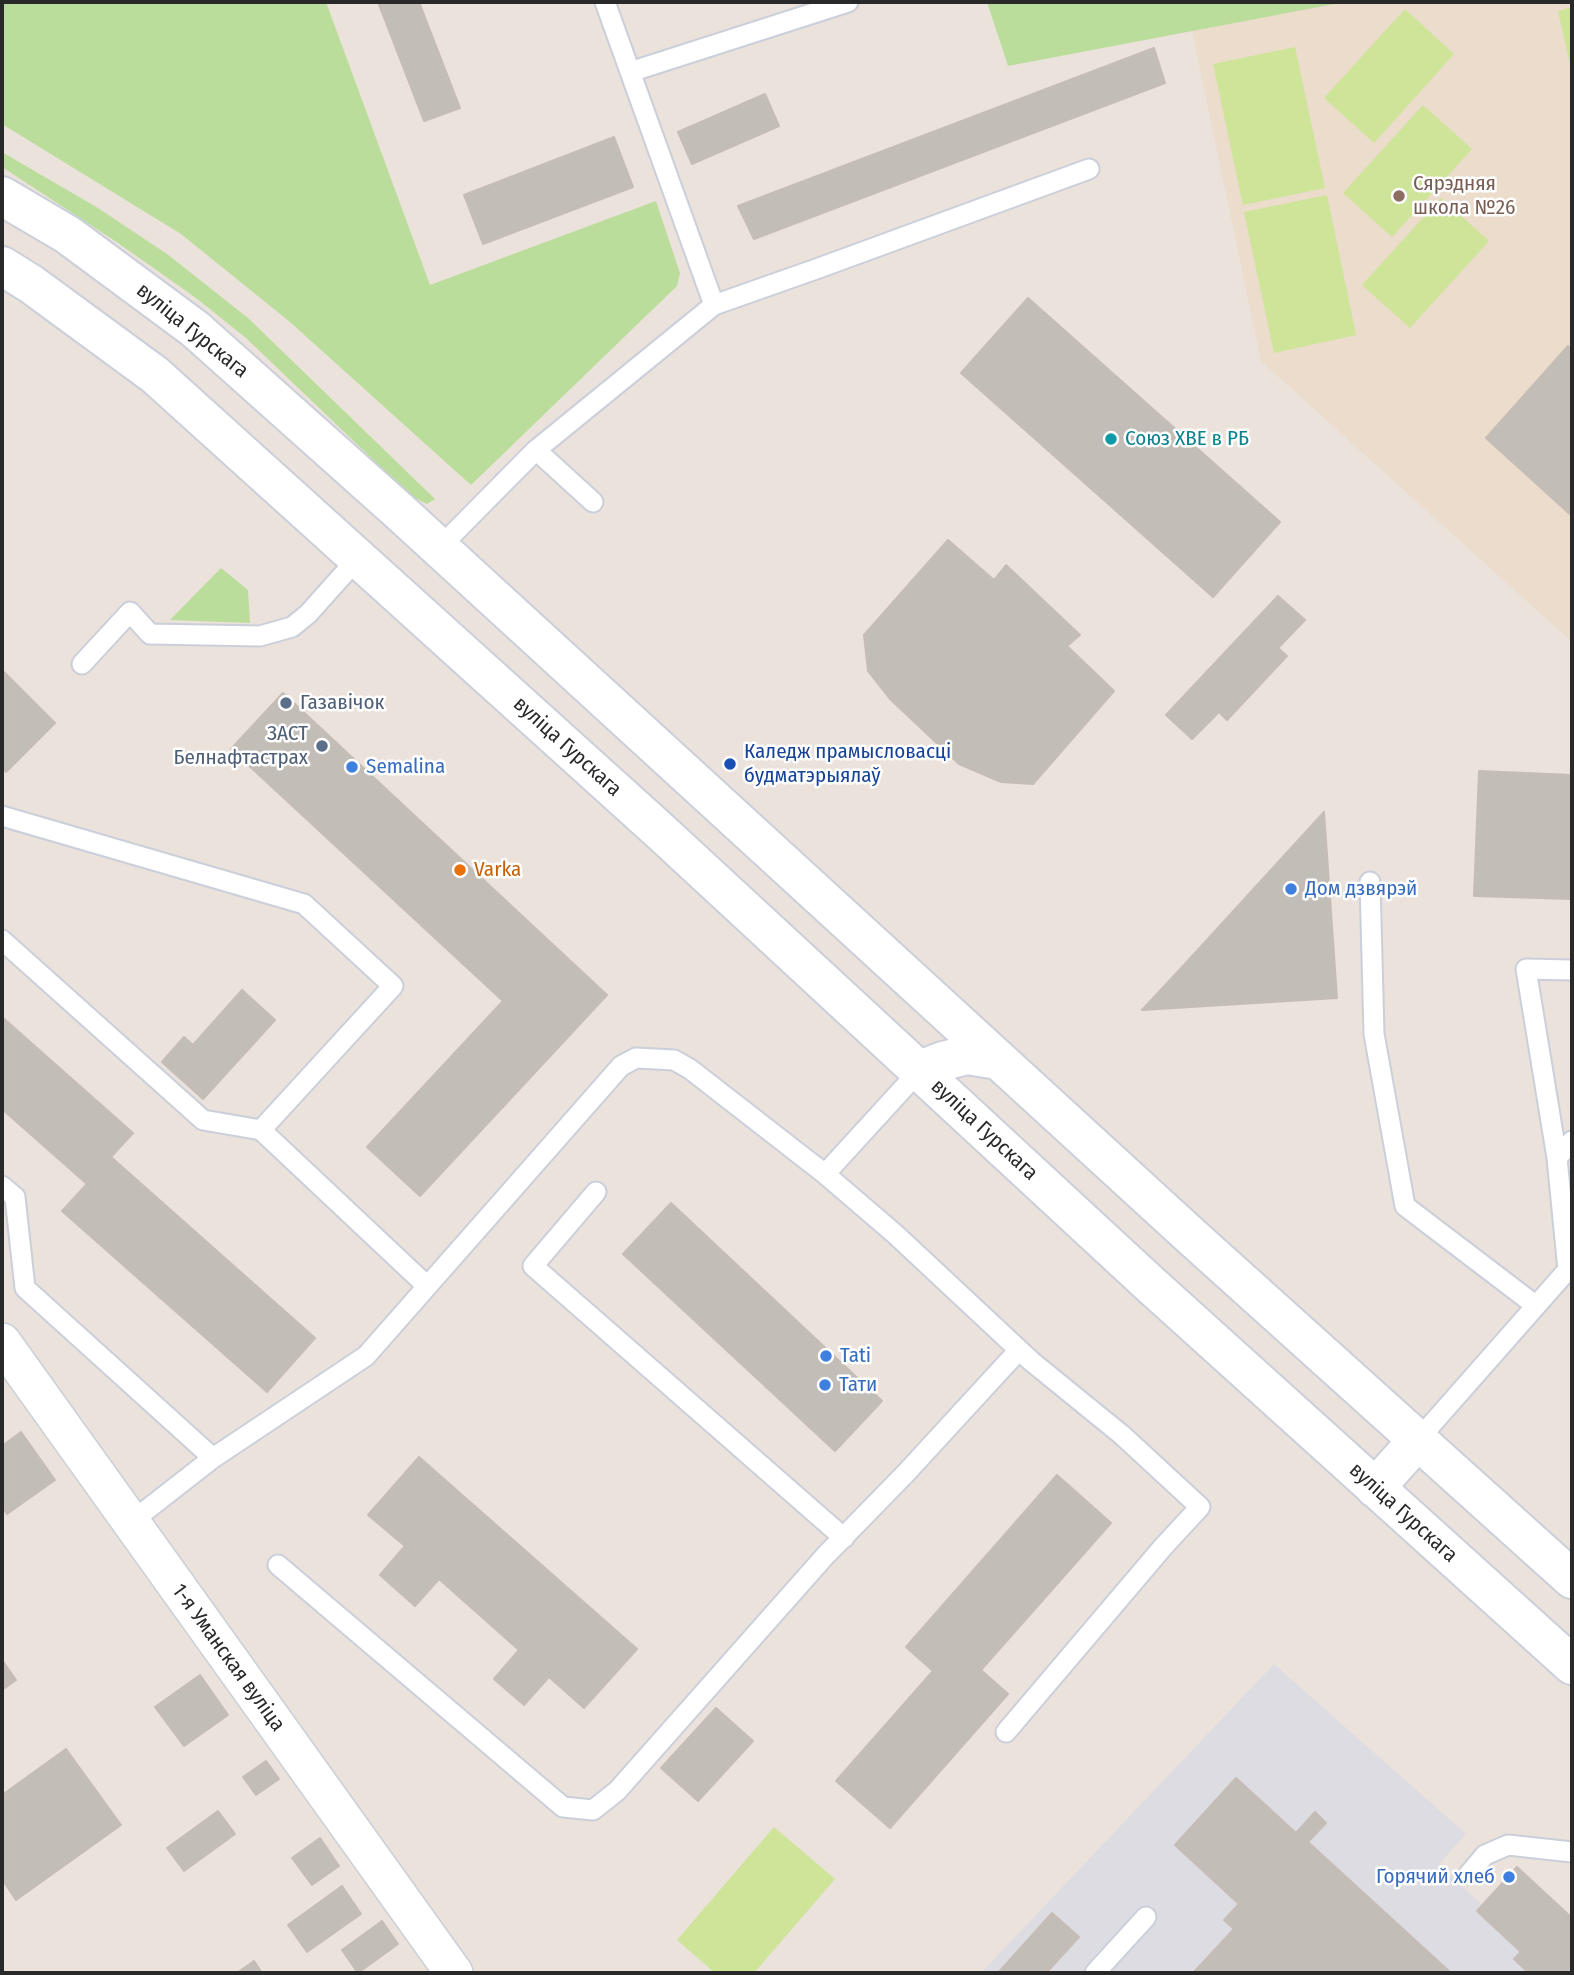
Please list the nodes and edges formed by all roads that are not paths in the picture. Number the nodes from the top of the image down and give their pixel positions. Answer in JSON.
{"nodes":[{"id":1,"x":606,"y":2,"type":"edge"},
{"id":2,"x":848,"y":2,"type":"edge"},
{"id":3,"x":630,"y":72,"type":"junction"},
{"id":4,"x":1089,"y":169,"type":"dead end"},
{"id":5,"x":2,"y":196,"type":"edge"},
{"id":6,"x":11,"y":281,"type":"edge"},
{"id":7,"x":714,"y":305,"type":"junction"},
{"id":8,"x":536,"y":450,"type":"junction"},
{"id":9,"x":593,"y":502,"type":"dead end"},
{"id":10,"x":400,"y":512,"type":"junction"},
{"id":11,"x":439,"y":548,"type":"junction"},
{"id":12,"x":359,"y":557,"type":"junction"},
{"id":13,"x":399,"y":593,"type":"junction"},
{"id":14,"x":82,"y":664,"type":"dead end"},
{"id":15,"x":2,"y":816,"type":"edge"},
{"id":16,"x":1370,"y":882,"type":"dead end"},
{"id":17,"x":2,"y":940,"type":"edge"},
{"id":18,"x":1572,"y":970,"type":"edge"},
{"id":19,"x":998,"y":1060,"type":"junction"},
{"id":20,"x":920,"y":1070,"type":"junction"},
{"id":21,"x":261,"y":1130,"type":"junction"},
{"id":22,"x":1572,"y":1140,"type":"edge"},
{"id":23,"x":1557,"y":1158,"type":"junction"},
{"id":24,"x":825,"y":1174,"type":"junction"},
{"id":25,"x":2,"y":1186,"type":"edge"},
{"id":26,"x":596,"y":1192,"type":"dead end"},
{"id":27,"x":1570,"y":1268,"type":"edge"},
{"id":28,"x":427,"y":1286,"type":"junction"},
{"id":29,"x":1535,"y":1305,"type":"junction"},
{"id":30,"x":2,"y":1342,"type":"edge"},
{"id":31,"x":1019,"y":1350,"type":"junction"},
{"id":32,"x":1417,"y":1441,"type":"junction"},
{"id":33,"x":213,"y":1458,"type":"junction"},
{"id":34,"x":1375,"y":1488,"type":"junction"},
{"id":35,"x":131,"y":1522,"type":"junction"},
{"id":36,"x":844,"y":1538,"type":"junction"},
{"id":37,"x":278,"y":1564,"type":"dead end"},
{"id":38,"x":1572,"y":1580,"type":"edge"},
{"id":39,"x":1572,"y":1665,"type":"edge"},
{"id":40,"x":1006,"y":1732,"type":"dead end"},
{"id":41,"x":1572,"y":1852,"type":"edge"},
{"id":42,"x":1469,"y":1874,"type":"dead end"},
{"id":43,"x":1146,"y":1917,"type":"dead end"},
{"id":44,"x":454,"y":1973,"type":"edge"},
{"id":45,"x":1095,"y":1973,"type":"edge"}],
"edges":[{"from":1,"to":3,"type":"lane"},
{"from":2,"to":3,"type":"lane"},
{"from":3,"to":7,"type":"lane"},
{"from":4,"to":7,"type":"lane"},
{"from":5,"to":10,"type":"main road","name":"вуліца Гурскага"},
{"from":6,"to":12,"type":"main road","name":"вуліца Гурскага"},
{"from":7,"to":8,"type":"lane"},
{"from":8,"to":9,"type":"lane"},
{"from":8,"to":11,"type":"lane"},
{"from":10,"to":11,"type":"main road","name":"вуліца Гурскага"},
{"from":10,"to":12,"type":"main road"},
{"from":11,"to":13,"type":"main road"},
{"from":11,"to":19,"type":"main road","name":"вуліца Гурскага"},
{"from":12,"to":13,"type":"main road","name":"вуліца Гурскага"},
{"from":12,"to":14,"type":"lane"},
{"from":13,"to":20,"type":"main road","name":"вуліца Гурскага"},
{"from":15,"to":21,"type":"lane"},
{"from":16,"to":29,"type":"lane"},
{"from":17,"to":21,"type":"lane"},
{"from":18,"to":23,"type":"lane"},
{"from":19,"to":20,"type":"main road"},
{"from":19,"to":32,"type":"main road","name":"вуліца Гурскага"},
{"from":20,"to":24,"type":"lane"},
{"from":20,"to":34,"type":"main road","name":"вуліца Гурскага"},
{"from":21,"to":28,"type":"lane"},
{"from":22,"to":23,"type":"lane"},
{"from":23,"to":27,"type":"lane"},
{"from":24,"to":28,"type":"lane"},
{"from":24,"to":31,"type":"lane"},
{"from":25,"to":33,"type":"lane"},
{"from":26,"to":36,"type":"lane"},
{"from":27,"to":29,"type":"lane"},
{"from":28,"to":33,"type":"lane"},
{"from":29,"to":32,"type":"lane"},
{"from":30,"to":35,"type":"street","name":"1-я Уманская вуліца"},
{"from":31,"to":36,"type":"lane"},
{"from":31,"to":40,"type":"lane"},
{"from":32,"to":34,"type":"main road"},
{"from":32,"to":38,"type":"main road","name":"вуліца Гурскага"},
{"from":33,"to":35,"type":"lane"},
{"from":34,"to":39,"type":"main road","name":"вуліца Гурскага"},
{"from":35,"to":44,"type":"street","name":"1-я Уманская вуліца"},
{"from":36,"to":37,"type":"lane"},
{"from":41,"to":42,"type":"lane"},
{"from":43,"to":45,"type":"lane"}]}
